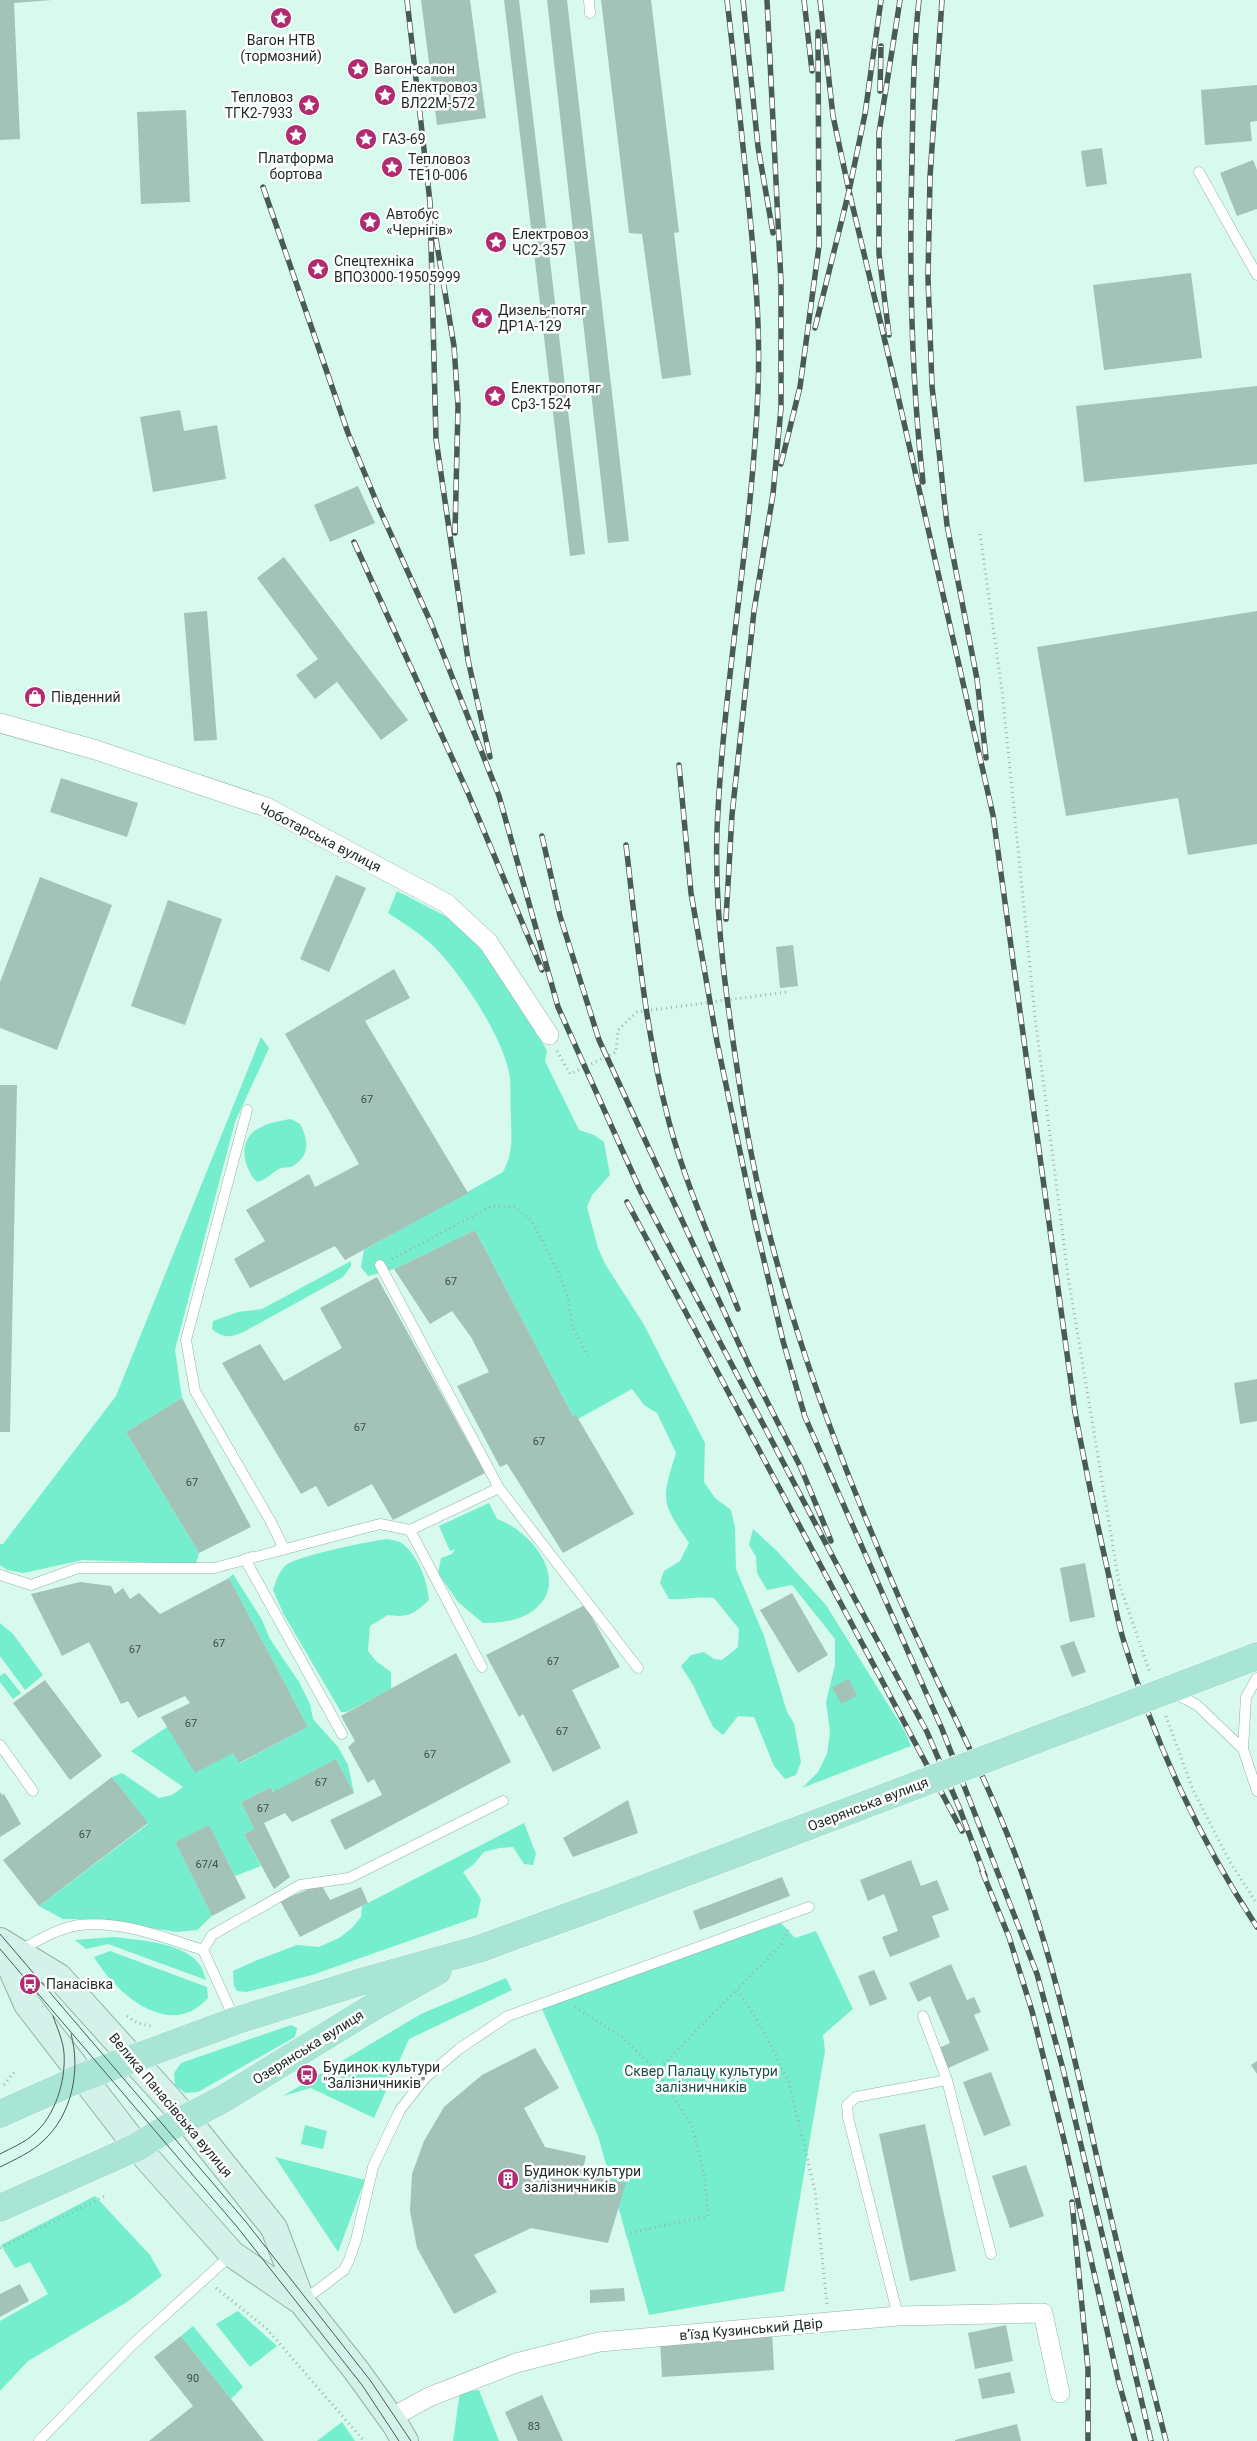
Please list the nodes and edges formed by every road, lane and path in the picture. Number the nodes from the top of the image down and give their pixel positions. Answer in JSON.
{"nodes":[{"id":1,"x":589,"y":0,"type":"edge"},
{"id":2,"x":590,"y":13,"type":"dead end"},
{"id":3,"x":1199,"y":172,"type":"dead end"},
{"id":4,"x":1257,"y":275,"type":"edge"},
{"id":5,"x":980,"y":534,"type":"dead end"},
{"id":6,"x":0,"y":723,"type":"edge"},
{"id":7,"x":788,"y":992,"type":"dead end"},
{"id":8,"x":548,"y":1035,"type":"joint"},
{"id":9,"x":247,"y":1110,"type":"dead end"},
{"id":10,"x":380,"y":1265,"type":"joint"},
{"id":11,"x":588,"y":1356,"type":"dead end"},
{"id":12,"x":499,"y":1488,"type":"junction"},
{"id":13,"x":410,"y":1530,"type":"junction"},
{"id":14,"x":284,"y":1549,"type":"junction"},
{"id":15,"x":246,"y":1559,"type":"junction"},
{"id":16,"x":0,"y":1575,"type":"edge"},
{"id":17,"x":1257,"y":1656,"type":"edge"},
{"id":18,"x":482,"y":1667,"type":"dead end"},
{"id":19,"x":638,"y":1668,"type":"dead end"},
{"id":20,"x":1257,"y":1678,"type":"edge"},
{"id":21,"x":1161,"y":1693,"type":"junction"},
{"id":22,"x":342,"y":1734,"type":"dead end"},
{"id":23,"x":0,"y":1745,"type":"edge"},
{"id":24,"x":1243,"y":1749,"type":"junction"},
{"id":25,"x":33,"y":1791,"type":"dead end"},
{"id":26,"x":1257,"y":1791,"type":"edge"},
{"id":27,"x":503,"y":1801,"type":"dead end"},
{"id":28,"x":1257,"y":1904,"type":"edge"},
{"id":29,"x":809,"y":1907,"type":"dead end"},
{"id":30,"x":796,"y":1912,"type":"junction"},
{"id":31,"x":6,"y":1945,"type":"edge"},
{"id":32,"x":479,"y":1949,"type":"junction"},
{"id":33,"x":203,"y":1950,"type":"junction"},
{"id":34,"x":737,"y":1989,"type":"junction"},
{"id":35,"x":559,"y":1998,"type":"junction"},
{"id":36,"x":124,"y":2014,"type":"dead end"},
{"id":37,"x":923,"y":2016,"type":"dead end"},
{"id":38,"x":235,"y":2021,"type":"junction"},
{"id":39,"x":153,"y":2026,"type":"dead end"},
{"id":40,"x":133,"y":2057,"type":"junction"},
{"id":41,"x":657,"y":2071,"type":"junction"},
{"id":42,"x":14,"y":2072,"type":"dead end"},
{"id":43,"x":83,"y":2077,"type":"junction"},
{"id":44,"x":946,"y":2080,"type":"junction"},
{"id":45,"x":0,"y":2089,"type":"edge"},
{"id":46,"x":0,"y":2114,"type":"edge"},
{"id":47,"x":186,"y":2118,"type":"junction"},
{"id":48,"x":137,"y":2147,"type":"junction"},
{"id":49,"x":107,"y":2195,"type":"dead end"},
{"id":50,"x":0,"y":2208,"type":"edge"},
{"id":51,"x":629,"y":2233,"type":"dead end"},
{"id":52,"x":0,"y":2248,"type":"edge"},
{"id":53,"x":232,"y":2254,"type":"junction"},
{"id":54,"x":991,"y":2254,"type":"dead end"},
{"id":55,"x":210,"y":2293,"type":"dead end"},
{"id":56,"x":302,"y":2302,"type":"junction"},
{"id":57,"x":898,"y":2316,"type":"junction"},
{"id":58,"x":828,"y":2322,"type":"junction"},
{"id":59,"x":1060,"y":2393,"type":"dead end"},
{"id":60,"x":391,"y":2418,"type":"junction"},
{"id":61,"x":40,"y":2441,"type":"edge"},
{"id":62,"x":364,"y":2441,"type":"edge"},
{"id":63,"x":405,"y":2441,"type":"edge"}],
"edges":[{"from":1,"to":2,"type":"lane"},
{"from":3,"to":4,"type":"lane"},
{"from":5,"to":21,"type":"path"},
{"from":6,"to":8,"type":"street","name":"Чоботарська вулиця"},
{"from":7,"to":8,"type":"path"},
{"from":9,"to":14,"type":"lane"},
{"from":10,"to":11,"type":"path"},
{"from":10,"to":12,"type":"lane"},
{"from":12,"to":13,"type":"lane"},
{"from":12,"to":19,"type":"lane"},
{"from":13,"to":14,"type":"lane"},
{"from":13,"to":18,"type":"lane"},
{"from":14,"to":15,"type":"lane"},
{"from":15,"to":16,"type":"lane"},
{"from":15,"to":22,"type":"lane"},
{"from":17,"to":21,"type":"main road","name":"Озерянська вулиця"},
{"from":20,"to":24,"type":"lane"},
{"from":21,"to":24,"type":"lane"},
{"from":21,"to":28,"type":"path"},
{"from":21,"to":32,"type":"main road","name":"Озерянська вулиця","bridge":true},
{"from":23,"to":25,"type":"lane"},
{"from":24,"to":26,"type":"lane"},
{"from":27,"to":33,"type":"lane"},
{"from":29,"to":30,"type":"lane"},
{"from":30,"to":34,"type":"path"},
{"from":30,"to":35,"type":"lane"},
{"from":31,"to":33,"type":"lane"},
{"from":31,"to":40,"type":"street","name":"Велика Панасівська вулиця"},
{"from":31,"to":43,"type":"street","name":"Велика Панасівська вулиця"},
{"from":32,"to":38,"type":"main road","name":"Озерянська вулиця"},
{"from":32,"to":47,"type":"main road","name":"Озерянська вулиця"},
{"from":33,"to":38,"type":"lane"},
{"from":34,"to":41,"type":"path"},
{"from":34,"to":58,"type":"path"},
{"from":35,"to":41,"type":"path"},
{"from":35,"to":56,"type":"lane"},
{"from":36,"to":39,"type":"path"},
{"from":37,"to":44,"type":"lane"},
{"from":38,"to":40,"type":"main road","name":"Озерянська вулиця"},
{"from":40,"to":43,"type":"main road","name":"Озерянська вулиця"},
{"from":40,"to":47,"type":"street","name":"Велика Панасівська вулиця"},
{"from":41,"to":51,"type":"path"},
{"from":42,"to":45,"type":"path"},
{"from":43,"to":46,"type":"main road","name":"Озерянська вулиця"},
{"from":43,"to":48,"type":"street","name":"Велика Панасівська вулиця"},
{"from":44,"to":54,"type":"lane"},
{"from":44,"to":57,"type":"lane"},
{"from":47,"to":48,"type":"main road","name":"Озерянська вулиця"},
{"from":47,"to":56,"type":"street","name":"Велика Панасівська вулиця"},
{"from":48,"to":50,"type":"main road","name":"Озерянська вулиця"},
{"from":48,"to":53,"type":"street","name":"Велика Панасівська вулиця"},
{"from":49,"to":52,"type":"path"},
{"from":53,"to":56,"type":"street","name":"Велика Панасівська вулиця"},
{"from":53,"to":61,"type":"lane"},
{"from":55,"to":62,"type":"path"},
{"from":56,"to":60,"type":"street","name":"Велика Панасівська вулиця"},
{"from":57,"to":58,"type":"street","name":"в’їзд Кузинський Двір"},
{"from":57,"to":59,"type":"street","name":"в’їзд Кузинський Двір"},
{"from":58,"to":60,"type":"street","name":"в’їзд Кузинський Двір"},
{"from":60,"to":63,"type":"street","name":"Велика Панасівська вулиця"}]}
